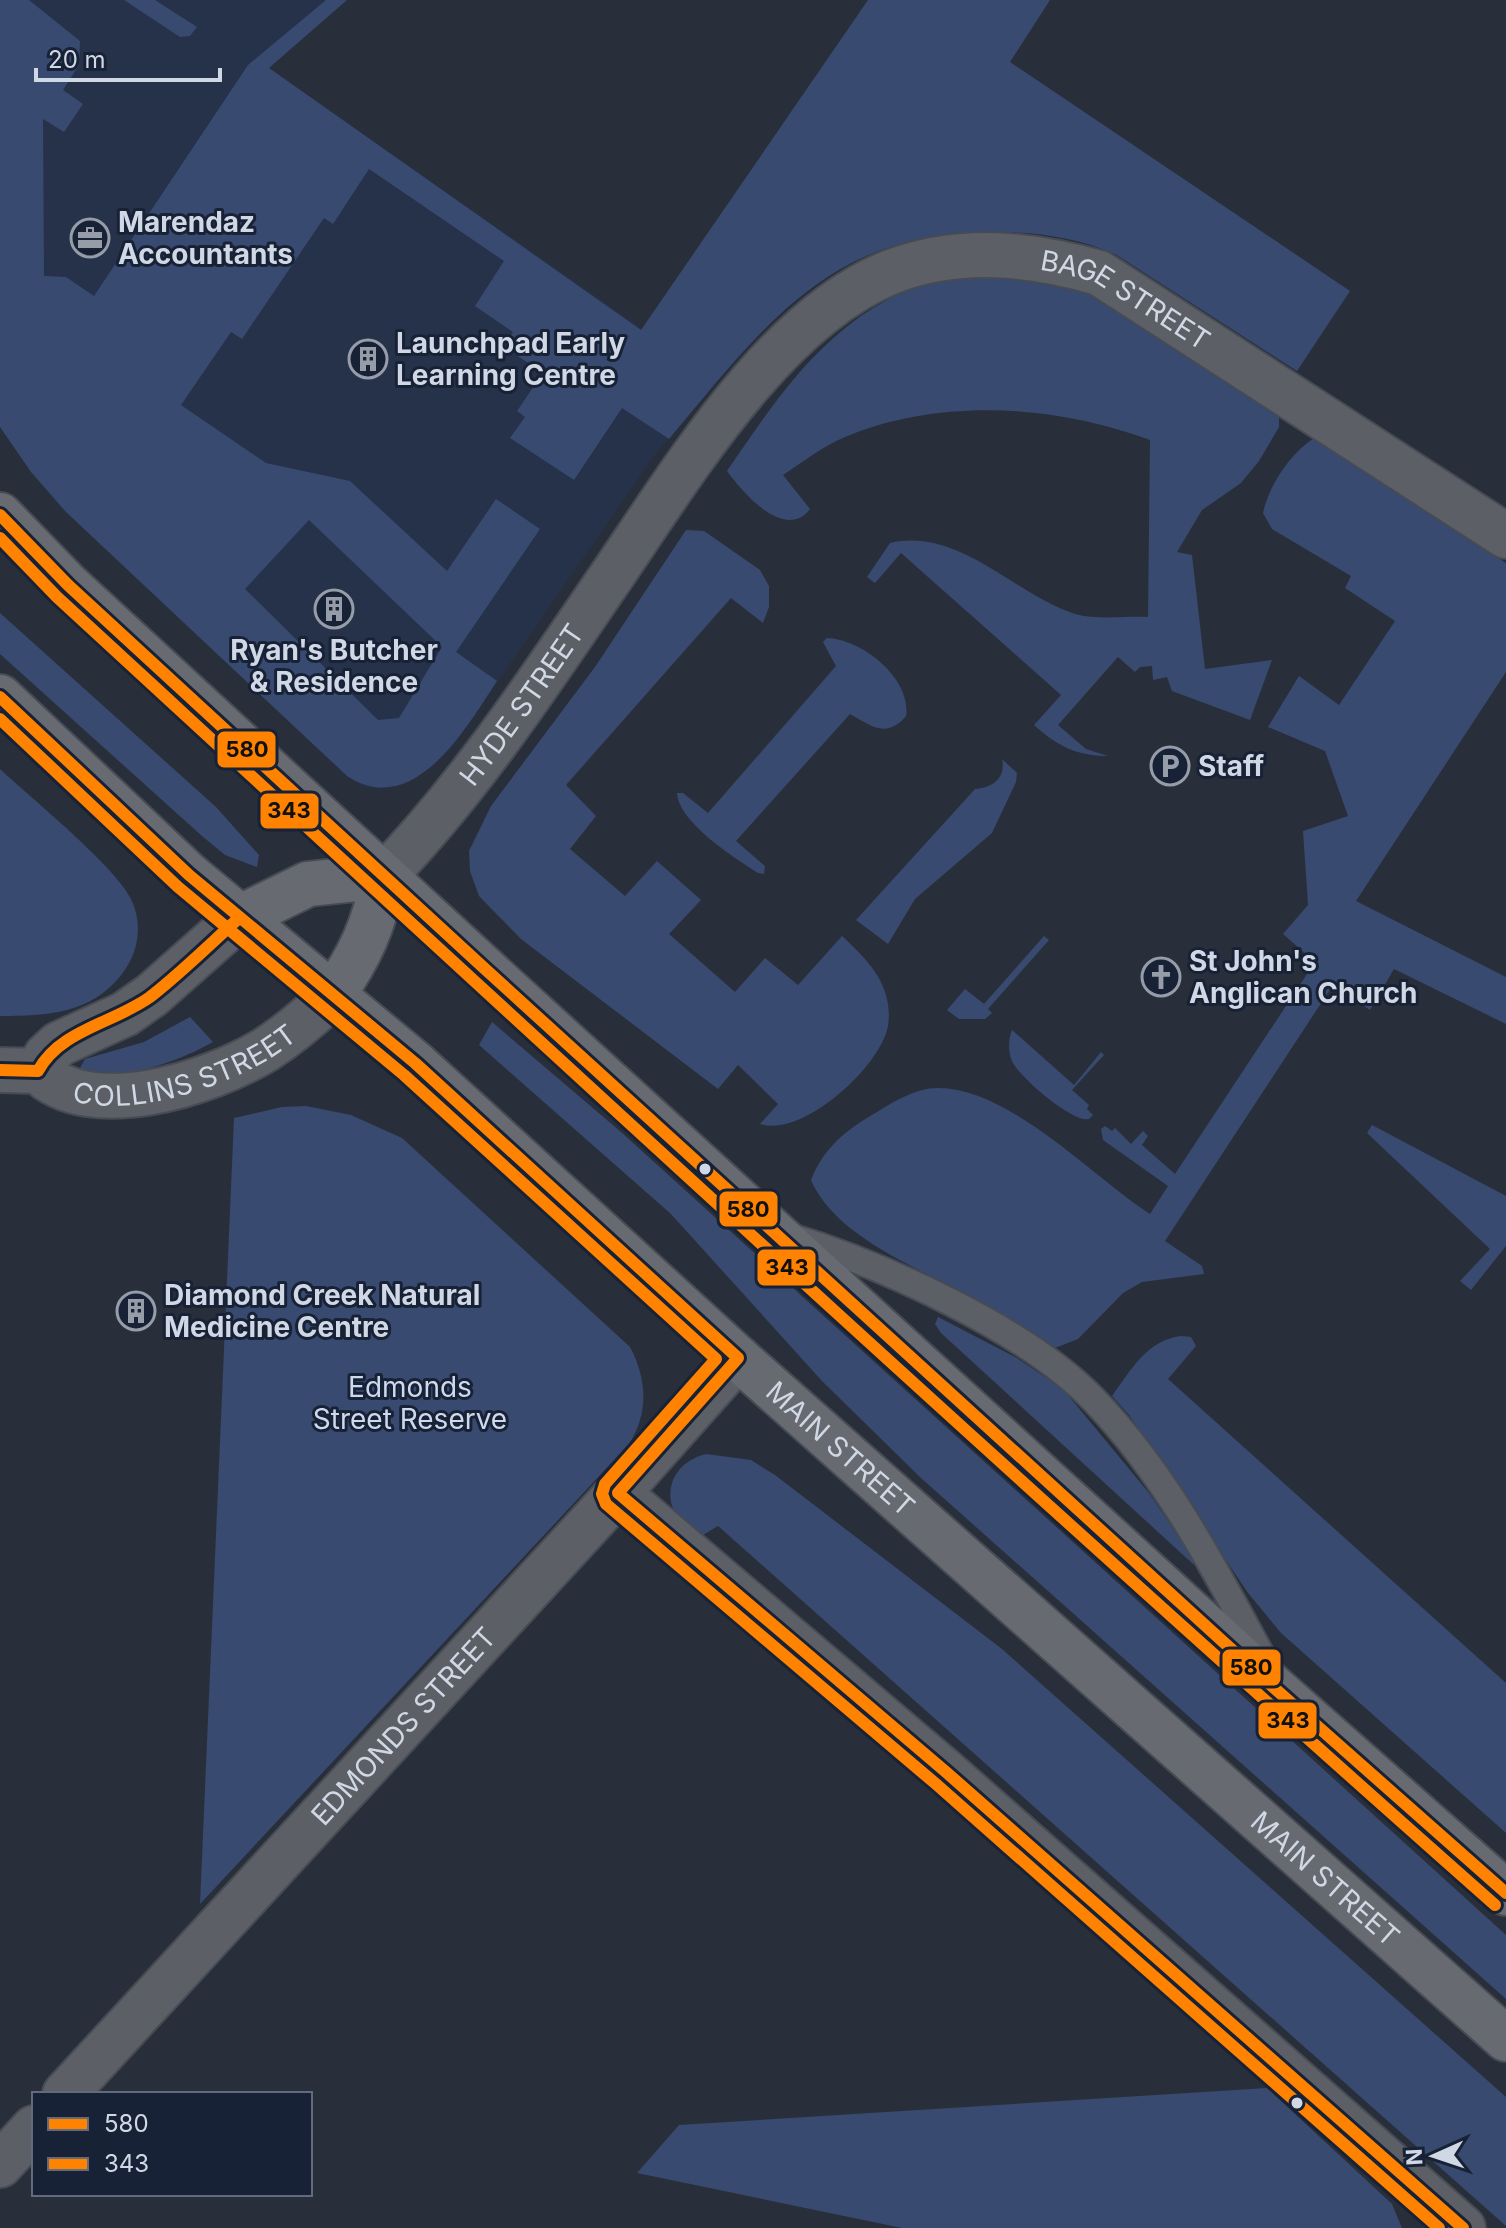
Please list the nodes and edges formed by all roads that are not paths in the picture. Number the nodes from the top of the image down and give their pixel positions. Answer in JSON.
{"nodes":[{"id":1,"x":736,"y":400,"type":"joint"},
{"id":2,"x":0,"y":515,"type":"edge"},
{"id":3,"x":1506,"y":536,"type":"edge"},
{"id":4,"x":0,"y":697,"type":"edge"},
{"id":5,"x":384,"y":876,"type":"junction"},
{"id":6,"x":239,"y":918,"type":"junction"},
{"id":7,"x":332,"y":996,"type":"junction"},
{"id":8,"x":19,"y":1070,"type":"edge"},
{"id":9,"x":777,"y":1232,"type":"junction"},
{"id":10,"x":738,"y":1358,"type":"junction"},
{"id":11,"x":618,"y":1493,"type":"junction"},
{"id":12,"x":1284,"y":1697,"type":"junction"},
{"id":13,"x":1506,"y":1893,"type":"edge"},
{"id":14,"x":1506,"y":2039,"type":"edge"},
{"id":15,"x":67,"y":2092,"type":"edge"},
{"id":16,"x":32,"y":2130,"type":"edge"},
{"id":17,"x":0,"y":2165,"type":"edge"},
{"id":18,"x":1463,"y":2228,"type":"edge"}],
"edges":[{"from":1,"to":3,"type":"street","name":"BAGE STREET"},
{"from":1,"to":5,"type":"street","name":"HYDE STREET"},
{"from":2,"to":5,"type":"main road"},
{"from":4,"to":6,"type":"main road","name":"MAIN STREET"},
{"from":5,"to":6,"type":"main road"},
{"from":5,"to":7,"type":"main road","name":"COLLINS STREET"},
{"from":5,"to":9,"type":"main road"},
{"from":6,"to":7,"type":"main road","name":"MAIN STREET"},
{"from":6,"to":8,"type":"street","name":"COLLINS STREET"},
{"from":7,"to":8,"type":"street","name":"COLLINS STREET"},
{"from":7,"to":10,"type":"main road","name":"MAIN STREET"},
{"from":9,"to":12,"type":"main road"},
{"from":9,"to":12,"type":"lane"},
{"from":10,"to":11,"type":"street","name":"EDMONDS STREET"},
{"from":10,"to":14,"type":"main road","name":"MAIN STREET"},
{"from":11,"to":15,"type":"street","name":"EDMONDS STREET"},
{"from":11,"to":18,"type":"street"},
{"from":12,"to":13,"type":"main road"},
{"from":16,"to":17,"type":"street"}]}
